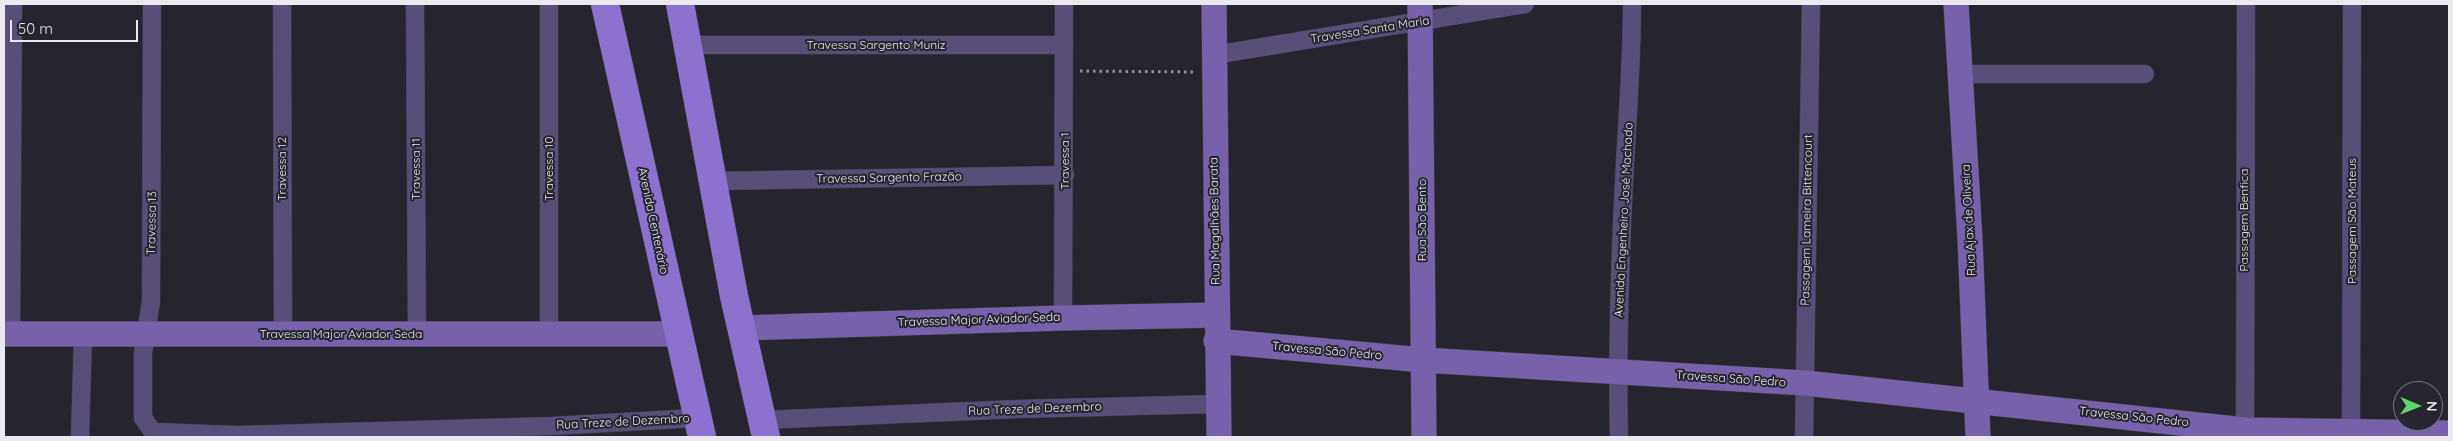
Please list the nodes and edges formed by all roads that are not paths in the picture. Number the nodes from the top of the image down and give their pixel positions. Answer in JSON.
{"nodes":[{"id":1,"x":13,"y":4,"type":"edge"},
{"id":2,"x":152,"y":4,"type":"edge"},
{"id":3,"x":282,"y":4,"type":"edge"},
{"id":4,"x":415,"y":4,"type":"edge"},
{"id":5,"x":549,"y":4,"type":"edge"},
{"id":6,"x":606,"y":4,"type":"edge"},
{"id":7,"x":680,"y":4,"type":"edge"},
{"id":8,"x":1064,"y":4,"type":"edge"},
{"id":9,"x":1214,"y":4,"type":"edge"},
{"id":10,"x":1526,"y":4,"type":"edge"},
{"id":11,"x":1632,"y":4,"type":"edge"},
{"id":12,"x":1811,"y":4,"type":"edge"},
{"id":13,"x":1956,"y":4,"type":"edge"},
{"id":14,"x":2246,"y":4,"type":"edge"},
{"id":15,"x":2352,"y":4,"type":"edge"},
{"id":16,"x":1420,"y":13,"type":"edge"},
{"id":17,"x":1064,"y":45,"type":"junction"},
{"id":18,"x":687,"y":46,"type":"junction"},
{"id":19,"x":1214,"y":64,"type":"junction"},
{"id":20,"x":1961,"y":74,"type":"junction"},
{"id":21,"x":2145,"y":74,"type":"dead end"},
{"id":22,"x":1065,"y":175,"type":"junction"},
{"id":23,"x":713,"y":181,"type":"junction"},
{"id":24,"x":1216,"y":315,"type":"junction"},
{"id":25,"x":1063,"y":318,"type":"junction"},
{"id":26,"x":741,"y":328,"type":"junction"},
{"id":27,"x":7,"y":334,"type":"edge"},
{"id":28,"x":83,"y":334,"type":"junction"},
{"id":29,"x":146,"y":334,"type":"junction"},
{"id":30,"x":283,"y":334,"type":"junction"},
{"id":31,"x":417,"y":334,"type":"junction"},
{"id":32,"x":549,"y":334,"type":"junction"},
{"id":33,"x":677,"y":334,"type":"junction"},
{"id":34,"x":1216,"y":341,"type":"junction"},
{"id":35,"x":1423,"y":360,"type":"junction"},
{"id":36,"x":1618,"y":372,"type":"junction"},
{"id":37,"x":1805,"y":383,"type":"junction"},
{"id":38,"x":1978,"y":400,"type":"junction"},
{"id":39,"x":1218,"y":404,"type":"junction"},
{"id":40,"x":699,"y":428,"type":"edge"},
{"id":41,"x":764,"y":429,"type":"edge"},
{"id":42,"x":552,"y":432,"type":"edge"},
{"id":43,"x":159,"y":433,"type":"joint"},
{"id":44,"x":2449,"y":433,"type":"edge"},
{"id":45,"x":2245,"y":434,"type":"edge"},
{"id":46,"x":2351,"y":434,"type":"edge"},
{"id":47,"x":238,"y":436,"type":"edge"},
{"id":48,"x":80,"y":437,"type":"edge"},
{"id":49,"x":1219,"y":437,"type":"edge"},
{"id":50,"x":1424,"y":437,"type":"edge"},
{"id":51,"x":1619,"y":437,"type":"edge"},
{"id":52,"x":1804,"y":437,"type":"edge"},
{"id":53,"x":1978,"y":437,"type":"edge"}],
"edges":[{"from":1,"to":27,"type":"street"},
{"from":2,"to":29,"type":"street","name":"Travessa 13"},
{"from":3,"to":30,"type":"street","name":"Travessa 12"},
{"from":4,"to":31,"type":"street","name":"Travessa 11"},
{"from":5,"to":32,"type":"street","name":"Travessa 10"},
{"from":6,"to":33,"type":"main road","name":"Avenida Centenário"},
{"from":7,"to":18,"type":"main road"},
{"from":8,"to":17,"type":"street","name":"Travessa 1"},
{"from":9,"to":19,"type":"street","name":"Rua Magalhães Barata"},
{"from":10,"to":16,"type":"street","name":"Travessa Santa Maria"},
{"from":11,"to":36,"type":"street","name":"Avenida Engenheiro José Machado"},
{"from":12,"to":37,"type":"street","name":"Passagem Lameira Bittencourt"},
{"from":13,"to":20,"type":"street","name":"Rua Ajax de Oliveira"},
{"from":14,"to":45,"type":"street","name":"Passagem Benfica"},
{"from":15,"to":46,"type":"street","name":"Passagem São Mateus"},
{"from":16,"to":19,"type":"street","name":"Travessa Santa Maria"},
{"from":16,"to":35,"type":"street","name":"Rua São Bento"},
{"from":17,"to":18,"type":"street","name":"Travessa Sargento Muniz"},
{"from":17,"to":22,"type":"street","name":"Travessa 1"},
{"from":18,"to":23,"type":"main road"},
{"from":19,"to":24,"type":"street","name":"Rua Magalhães Barata"},
{"from":20,"to":21,"type":"street"},
{"from":20,"to":38,"type":"street","name":"Rua Ajax de Oliveira"},
{"from":22,"to":23,"type":"street","name":"Travessa Sargento Frazão"},
{"from":22,"to":25,"type":"street","name":"Travessa 1"},
{"from":23,"to":26,"type":"main road"},
{"from":24,"to":25,"type":"street","name":"Travessa Major Aviador Seda"},
{"from":24,"to":34,"type":"street","name":"Rua Magalhães Barata"},
{"from":25,"to":26,"type":"street","name":"Travessa Major Aviador Seda"},
{"from":26,"to":41,"type":"main road"},
{"from":27,"to":28,"type":"street","name":"Travessa Major Aviador Seda"},
{"from":28,"to":29,"type":"street","name":"Travessa Major Aviador Seda"},
{"from":28,"to":48,"type":"street"},
{"from":29,"to":30,"type":"street","name":"Travessa Major Aviador Seda"},
{"from":29,"to":43,"type":"street","name":"Travessa 13"},
{"from":30,"to":31,"type":"street","name":"Travessa Major Aviador Seda"},
{"from":31,"to":32,"type":"street","name":"Travessa Major Aviador Seda"},
{"from":32,"to":33,"type":"street","name":"Travessa Major Aviador Seda"},
{"from":33,"to":40,"type":"main road","name":"Avenida Centenário"},
{"from":34,"to":35,"type":"street","name":"Travessa São Pedro"},
{"from":34,"to":39,"type":"street","name":"Rua Magalhães Barata"},
{"from":35,"to":36,"type":"street","name":"Travessa São Pedro"},
{"from":35,"to":50,"type":"street","name":"Rua São Bento"},
{"from":36,"to":37,"type":"street","name":"Travessa São Pedro"},
{"from":36,"to":51,"type":"street","name":"Avenida Engenheiro José Machado"},
{"from":37,"to":38,"type":"street","name":"Travessa São Pedro"},
{"from":37,"to":52,"type":"street","name":"Passagem Lameira Bittencourt"},
{"from":38,"to":45,"type":"street","name":"Travessa São Pedro"},
{"from":38,"to":53,"type":"street","name":"Rua Ajax de Oliveira"},
{"from":39,"to":41,"type":"street","name":"Rua Treze de Dezembro"},
{"from":39,"to":49,"type":"street","name":"Rua Magalhães Barata"},
{"from":40,"to":42,"type":"street","name":"Rua Treze de Dezembro"},
{"from":42,"to":47,"type":"street","name":"Rua Treze de Dezembro"},
{"from":43,"to":47,"type":"street","name":"Rua Treze de Dezembro"},
{"from":44,"to":46,"type":"street","name":"Travessa São Pedro"},
{"from":45,"to":46,"type":"street","name":"Travessa São Pedro"}]}
